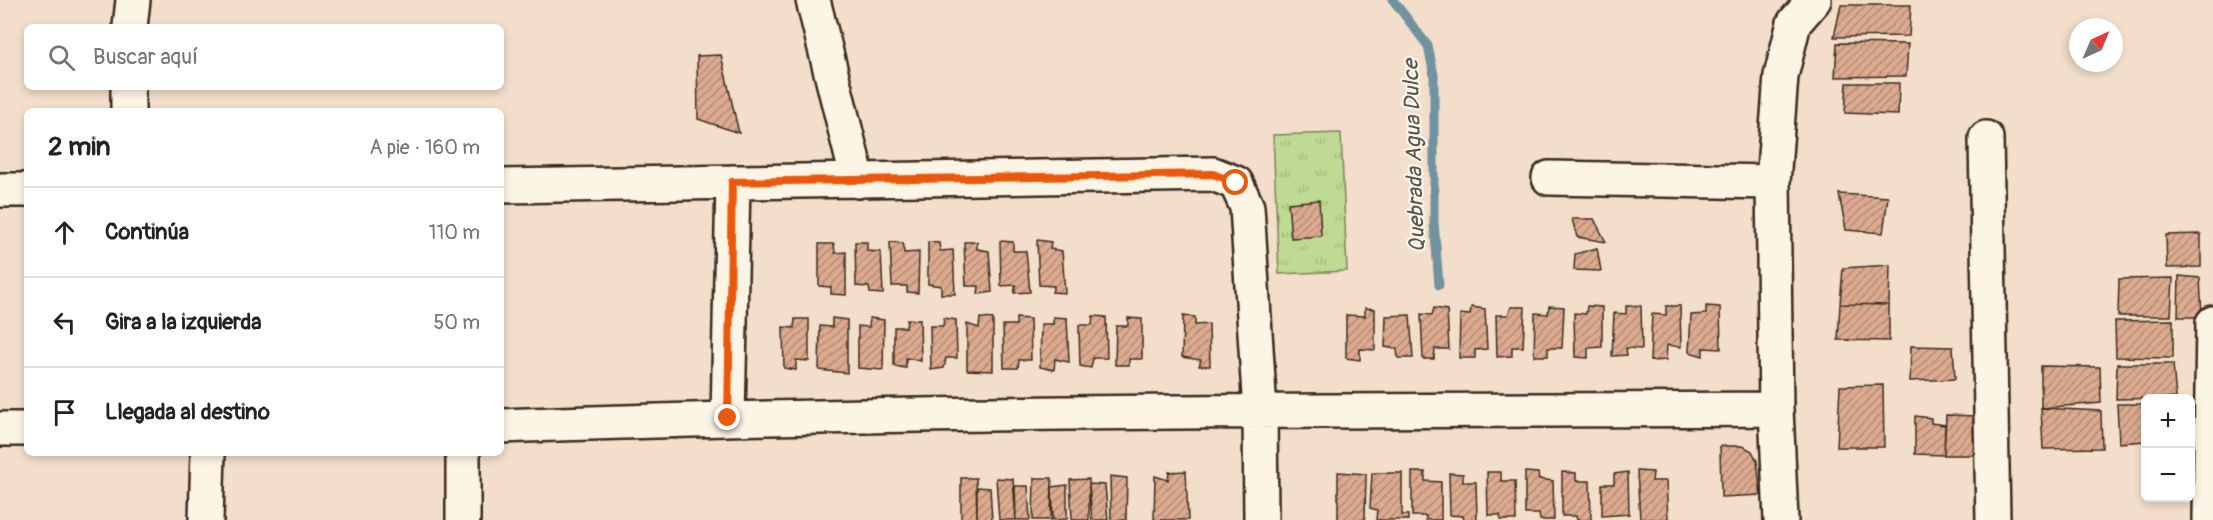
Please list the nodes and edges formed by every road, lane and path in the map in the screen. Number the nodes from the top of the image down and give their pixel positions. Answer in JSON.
{"nodes":[{"id":1,"x":133,"y":0,"type":"edge"},
{"id":2,"x":813,"y":0,"type":"edge"},
{"id":3,"x":1814,"y":0,"type":"edge"},
{"id":4,"x":130,"y":24,"type":"edge"},
{"id":5,"x":129,"y":90,"type":"edge"},
{"id":6,"x":128,"y":108,"type":"edge"},
{"id":7,"x":1986,"y":138,"type":"dead end"},
{"id":8,"x":1549,"y":178,"type":"dead end"},
{"id":9,"x":858,"y":181,"type":"junction"},
{"id":10,"x":732,"y":182,"type":"junction"},
{"id":11,"x":1773,"y":182,"type":"junction"},
{"id":12,"x":504,"y":186,"type":"edge"},
{"id":13,"x":0,"y":190,"type":"edge"},
{"id":14,"x":24,"y":190,"type":"edge"},
{"id":15,"x":2213,"y":323,"type":"edge"},
{"id":16,"x":1776,"y":409,"type":"junction"},
{"id":17,"x":1260,"y":411,"type":"junction"},
{"id":18,"x":728,"y":418,"type":"junction"},
{"id":19,"x":504,"y":426,"type":"edge"},
{"id":20,"x":0,"y":429,"type":"edge"},
{"id":21,"x":24,"y":429,"type":"edge"},
{"id":22,"x":208,"y":456,"type":"edge"},
{"id":23,"x":463,"y":456,"type":"edge"},
{"id":24,"x":206,"y":520,"type":"edge"},
{"id":25,"x":463,"y":520,"type":"edge"},
{"id":26,"x":1261,"y":520,"type":"edge"},
{"id":27,"x":1781,"y":520,"type":"edge"},
{"id":28,"x":1993,"y":520,"type":"edge"},
{"id":29,"x":2210,"y":520,"type":"edge"}],
"edges":[{"from":1,"to":4,"type":"street"},
{"from":2,"to":9,"type":"street"},
{"from":3,"to":11,"type":"street"},
{"from":5,"to":6,"type":"street"},
{"from":7,"to":28,"type":"street"},
{"from":8,"to":11,"type":"street"},
{"from":9,"to":10,"type":"street"},
{"from":9,"to":17,"type":"street"},
{"from":10,"to":12,"type":"street"},
{"from":10,"to":18,"type":"street"},
{"from":11,"to":16,"type":"street"},
{"from":13,"to":14,"type":"street"},
{"from":15,"to":29,"type":"street"},
{"from":16,"to":17,"type":"street"},
{"from":16,"to":27,"type":"street"},
{"from":17,"to":18,"type":"street"},
{"from":17,"to":26,"type":"street"},
{"from":18,"to":19,"type":"street"},
{"from":20,"to":21,"type":"street"},
{"from":22,"to":24,"type":"street"},
{"from":23,"to":25,"type":"street"}]}
